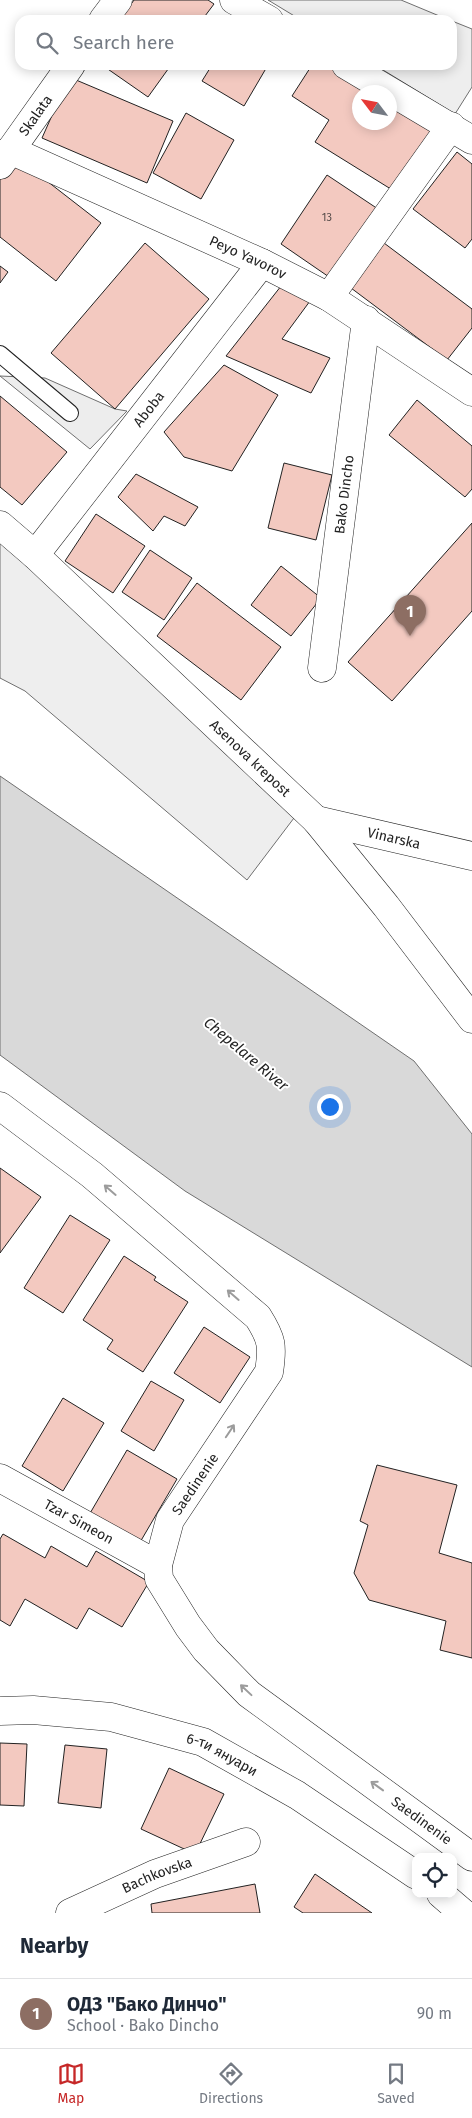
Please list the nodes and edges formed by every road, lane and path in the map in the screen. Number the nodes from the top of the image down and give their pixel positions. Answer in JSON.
{"nodes":[{"id":1,"x":118,"y":0,"type":"edge"},
{"id":2,"x":234,"y":0,"type":"edge"},
{"id":3,"x":107,"y":15,"type":"edge"},
{"id":4,"x":260,"y":15,"type":"edge"},
{"id":5,"x":67,"y":70,"type":"edge"},
{"id":6,"x":355,"y":70,"type":"edge"},
{"id":7,"x":462,"y":133,"type":"edge"},
{"id":8,"x":5,"y":158,"type":"edge"},
{"id":9,"x":262,"y":263,"type":"junction"},
{"id":10,"x":329,"y":297,"type":"junction"},
{"id":11,"x":366,"y":320,"type":"junction"},
{"id":12,"x":0,"y":354,"type":"edge"},
{"id":13,"x":472,"y":392,"type":"edge"},
{"id":14,"x":70,"y":413,"type":"dead end"},
{"id":15,"x":0,"y":524,"type":"edge"},
{"id":16,"x":35,"y":555,"type":"junction"},
{"id":17,"x":322,"y":668,"type":"dead end"},
{"id":18,"x":316,"y":820,"type":"junction"},
{"id":19,"x":472,"y":856,"type":"edge"},
{"id":20,"x":472,"y":1019,"type":"edge"},
{"id":21,"x":0,"y":1106,"type":"edge"},
{"id":22,"x":0,"y":1478,"type":"edge"},
{"id":23,"x":158,"y":1564,"type":"junction"},
{"id":24,"x":0,"y":1710,"type":"edge"},
{"id":25,"x":246,"y":1842,"type":"dead end"},
{"id":26,"x":472,"y":1857,"type":"edge"},
{"id":27,"x":412,"y":1872,"type":"edge"},
{"id":28,"x":446,"y":1898,"type":"edge"},
{"id":29,"x":70,"y":1913,"type":"edge"},
{"id":30,"x":463,"y":1913,"type":"edge"}],
"edges":[{"from":1,"to":3,"type":"street"},
{"from":2,"to":4,"type":"street"},
{"from":5,"to":8,"type":"street","name":"Skalata"},
{"from":6,"to":7,"type":"street"},
{"from":7,"to":10,"type":"street"},
{"from":8,"to":9,"type":"street","name":"Peyo Yavorov"},
{"from":9,"to":10,"type":"street","name":"Peyo Yavorov"},
{"from":9,"to":16,"type":"street","name":"Aboba"},
{"from":10,"to":11,"type":"street","name":"Peyo Yavorov"},
{"from":11,"to":13,"type":"street","name":"Peyo Yavorov"},
{"from":11,"to":17,"type":"street","name":"Bako Dincho"},
{"from":12,"to":14,"type":"lane"},
{"from":15,"to":16,"type":"street","name":"Asenova krepost"},
{"from":16,"to":18,"type":"street","name":"Asenova krepost"},
{"from":18,"to":19,"type":"street","name":"Vinarska"},
{"from":18,"to":20,"type":"street","name":"Asenova krepost"},
{"from":23,"to":21,"type":"street","name":"Saedinenie","one_way":true},
{"from":22,"to":23,"type":"street","name":"Tzar Simeon"},
{"from":26,"to":23,"type":"street","name":"Saedinenie","one_way":true},
{"from":24,"to":27,"type":"street","name":"6-ти януари"},
{"from":25,"to":29,"type":"street","name":"Bachkovska"},
{"from":28,"to":30,"type":"street"}]}
